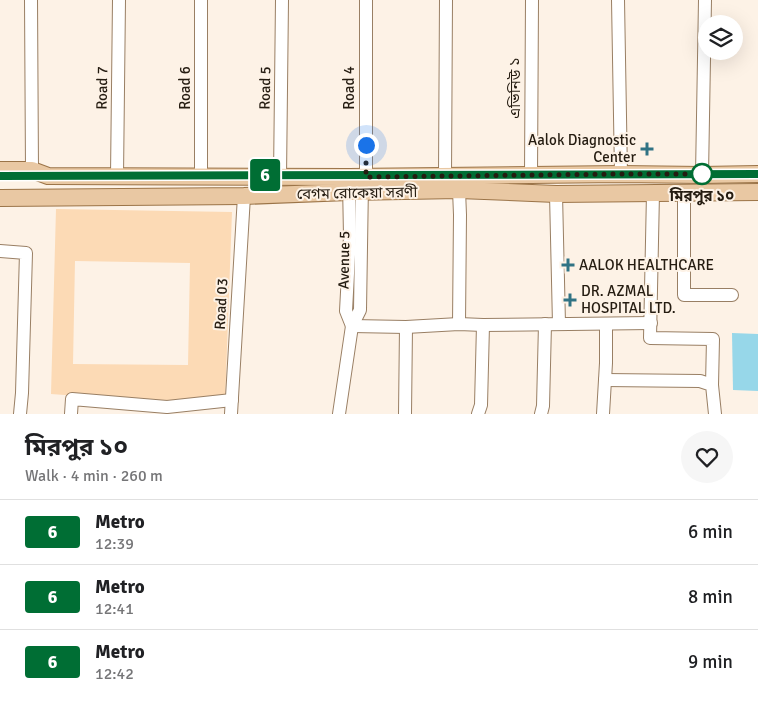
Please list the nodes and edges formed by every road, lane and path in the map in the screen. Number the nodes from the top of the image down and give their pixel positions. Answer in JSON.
{"nodes":[{"id":1,"x":31,"y":0,"type":"edge"},
{"id":2,"x":119,"y":0,"type":"edge"},
{"id":3,"x":201,"y":0,"type":"edge"},
{"id":4,"x":282,"y":0,"type":"edge"},
{"id":5,"x":366,"y":0,"type":"edge"},
{"id":6,"x":446,"y":0,"type":"edge"},
{"id":7,"x":532,"y":0,"type":"edge"},
{"id":8,"x":618,"y":0,"type":"edge"},
{"id":9,"x":705,"y":0,"type":"edge"},
{"id":10,"x":0,"y":170,"type":"edge"},
{"id":11,"x":32,"y":170,"type":"junction"},
{"id":12,"x":621,"y":174,"type":"junction"},
{"id":13,"x":758,"y":174,"type":"edge"},
{"id":14,"x":445,"y":175,"type":"junction"},
{"id":15,"x":531,"y":175,"type":"junction"},
{"id":16,"x":702,"y":175,"type":"junction"},
{"id":17,"x":117,"y":176,"type":"junction"},
{"id":18,"x":201,"y":176,"type":"junction"},
{"id":19,"x":280,"y":177,"type":"junction"},
{"id":20,"x":356,"y":186,"type":"junction"},
{"id":21,"x":459,"y":190,"type":"junction"},
{"id":22,"x":654,"y":192,"type":"junction"},
{"id":23,"x":758,"y":192,"type":"edge"},
{"id":24,"x":684,"y":193,"type":"junction"},
{"id":25,"x":556,"y":194,"type":"junction"},
{"id":26,"x":244,"y":196,"type":"junction"},
{"id":27,"x":0,"y":198,"type":"edge"},
{"id":28,"x":0,"y":251,"type":"edge"},
{"id":29,"x":732,"y":294,"type":"dead end"},
{"id":30,"x":651,"y":323,"type":"junction"},
{"id":31,"x":459,"y":324,"type":"junction"},
{"id":32,"x":544,"y":324,"type":"junction"},
{"id":33,"x":558,"y":324,"type":"junction"},
{"id":34,"x":606,"y":324,"type":"junction"},
{"id":35,"x":483,"y":325,"type":"junction"},
{"id":36,"x":352,"y":326,"type":"junction"},
{"id":37,"x":406,"y":327,"type":"junction"},
{"id":38,"x":605,"y":380,"type":"junction"},
{"id":39,"x":712,"y":385,"type":"junction"},
{"id":40,"x":232,"y":400,"type":"junction"},
{"id":41,"x":120,"y":409,"type":"edge"},
{"id":42,"x":167,"y":411,"type":"edge"},
{"id":43,"x":20,"y":414,"type":"edge"},
{"id":44,"x":71,"y":414,"type":"edge"},
{"id":45,"x":231,"y":414,"type":"edge"},
{"id":46,"x":339,"y":414,"type":"edge"},
{"id":47,"x":405,"y":414,"type":"edge"},
{"id":48,"x":478,"y":414,"type":"edge"},
{"id":49,"x":541,"y":414,"type":"edge"},
{"id":50,"x":603,"y":414,"type":"edge"},
{"id":51,"x":715,"y":414,"type":"edge"}],
"edges":[{"from":1,"to":11,"type":"street"},
{"from":2,"to":17,"type":"street","name":"Road 7"},
{"from":3,"to":18,"type":"street","name":"Road 6"},
{"from":4,"to":19,"type":"street","name":"Road 5"},
{"from":5,"to":20,"type":"street","name":"Road 4"},
{"from":6,"to":14,"type":"street"},
{"from":7,"to":15,"type":"street","name":"এভিনিউ ১"},
{"from":8,"to":12,"type":"street"},
{"from":9,"to":16,"type":"street"},
{"from":10,"to":11,"type":"main road","name":"বেগম রোকেয়া সরণী"},
{"from":11,"to":17,"type":"main road","name":"বেগম রোকেয়া সরণী"},
{"from":12,"to":15,"type":"main road","name":"বেগম রোকেয়া সরণী"},
{"from":12,"to":16,"type":"main road","name":"বেগম রোকেয়া সরণী"},
{"from":13,"to":16,"type":"main road","name":"বেগম রোকেয়া সরণী"},
{"from":14,"to":15,"type":"main road","name":"বেগম রোকেয়া সরণী"},
{"from":14,"to":20,"type":"main road","name":"বেগম রোকেয়া সরণী"},
{"from":17,"to":18,"type":"main road","name":"বেগম রোকেয়া সরণী"},
{"from":18,"to":19,"type":"main road","name":"বেগম রোকেয়া সরণী"},
{"from":19,"to":20,"type":"main road","name":"বেগম রোকেয়া সরণী"},
{"from":20,"to":21,"type":"main road","name":"বেগম রোকেয়া সরণী"},
{"from":20,"to":26,"type":"main road","name":"বেগম রোকেয়া সরণী"},
{"from":20,"to":36,"type":"street","name":"Avenue 5"},
{"from":20,"to":36,"type":"street","name":"Avenue 5"},
{"from":21,"to":25,"type":"main road","name":"বেগম রোকেয়া সরণী"},
{"from":21,"to":31,"type":"street"},
{"from":22,"to":24,"type":"main road","name":"বেগম রোকেয়া সরণী"},
{"from":22,"to":25,"type":"main road","name":"বেগম রোকেয়া সরণী"},
{"from":22,"to":30,"type":"street"},
{"from":23,"to":24,"type":"main road","name":"বেগম রোকেয়া সরণী"},
{"from":24,"to":29,"type":"street"},
{"from":25,"to":33,"type":"street"},
{"from":26,"to":27,"type":"main road","name":"বেগম রোকেয়া সরণী"},
{"from":26,"to":40,"type":"street","name":"Road 03"},
{"from":28,"to":43,"type":"street"},
{"from":30,"to":34,"type":"street"},
{"from":30,"to":39,"type":"street"},
{"from":31,"to":35,"type":"street"},
{"from":31,"to":37,"type":"street"},
{"from":32,"to":33,"type":"street"},
{"from":32,"to":35,"type":"street"},
{"from":32,"to":49,"type":"street"},
{"from":33,"to":34,"type":"street"},
{"from":34,"to":38,"type":"street"},
{"from":35,"to":48,"type":"street"},
{"from":36,"to":37,"type":"street"},
{"from":36,"to":46,"type":"street","name":"Avenue 5"},
{"from":37,"to":47,"type":"street"},
{"from":38,"to":39,"type":"street"},
{"from":38,"to":50,"type":"street"},
{"from":39,"to":51,"type":"street"},
{"from":40,"to":42,"type":"street"},
{"from":40,"to":45,"type":"street","name":"Road 03"},
{"from":41,"to":42,"type":"street"},
{"from":41,"to":44,"type":"street"}]}
